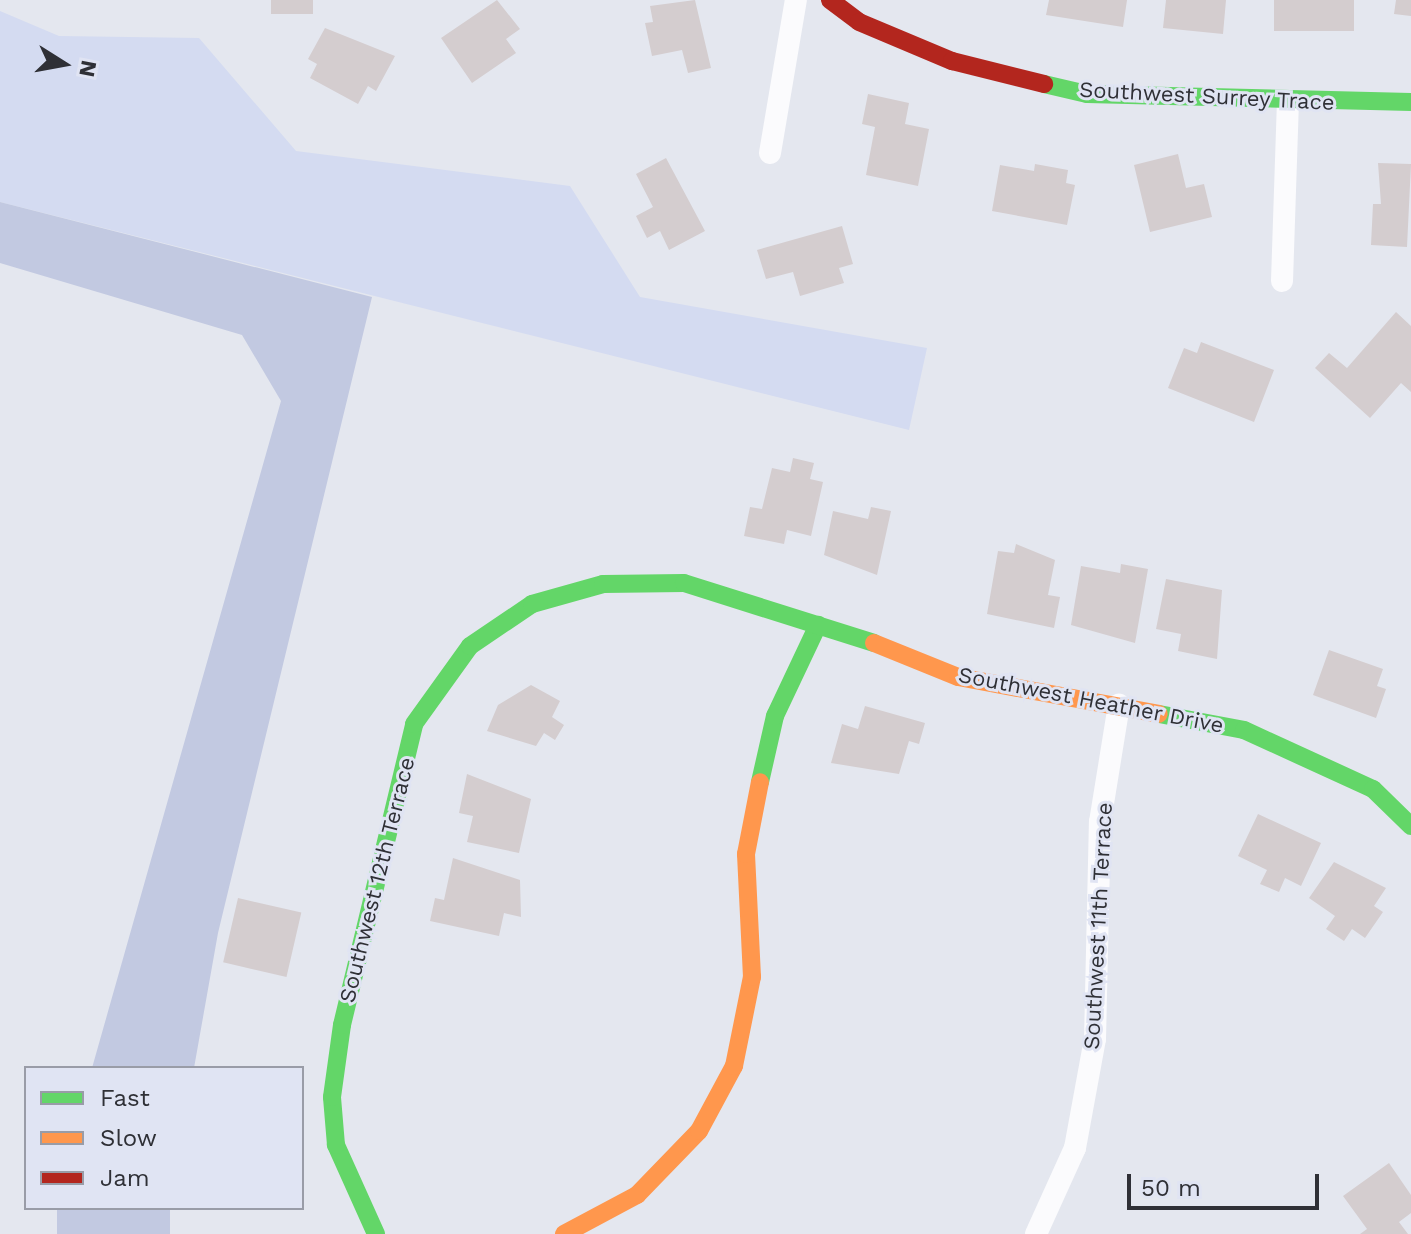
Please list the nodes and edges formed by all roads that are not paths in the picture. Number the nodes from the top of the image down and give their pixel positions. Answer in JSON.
{"nodes":[{"id":1,"x":796,"y":0,"type":"edge"},
{"id":2,"x":830,"y":0,"type":"edge"},
{"id":3,"x":1411,"y":102,"type":"edge"},
{"id":4,"x":1288,"y":104,"type":"junction"},
{"id":5,"x":770,"y":153,"type":"dead end"},
{"id":6,"x":1282,"y":281,"type":"dead end"},
{"id":7,"x":567,"y":594,"type":"joint"},
{"id":8,"x":818,"y":625,"type":"junction"},
{"id":9,"x":1119,"y":705,"type":"junction"},
{"id":10,"x":1411,"y":826,"type":"edge"},
{"id":11,"x":376,"y":1234,"type":"edge"},
{"id":12,"x":564,"y":1234,"type":"edge"},
{"id":13,"x":1036,"y":1234,"type":"edge"}],
"edges":[{"from":1,"to":5,"type":"street"},
{"from":2,"to":4,"type":"street","name":"Southwest Surrey Trace"},
{"from":3,"to":4,"type":"street","name":"Southwest Surrey Trace"},
{"from":4,"to":6,"type":"street"},
{"from":7,"to":8,"type":"street","name":"Southwest Heather Drive"},
{"from":7,"to":11,"type":"street","name":"Southwest 12th Terrace"},
{"from":8,"to":9,"type":"street","name":"Southwest Heather Drive"},
{"from":8,"to":12,"type":"street"},
{"from":9,"to":10,"type":"street","name":"Southwest Heather Drive"},
{"from":9,"to":13,"type":"street","name":"Southwest 11th Terrace"}]}
